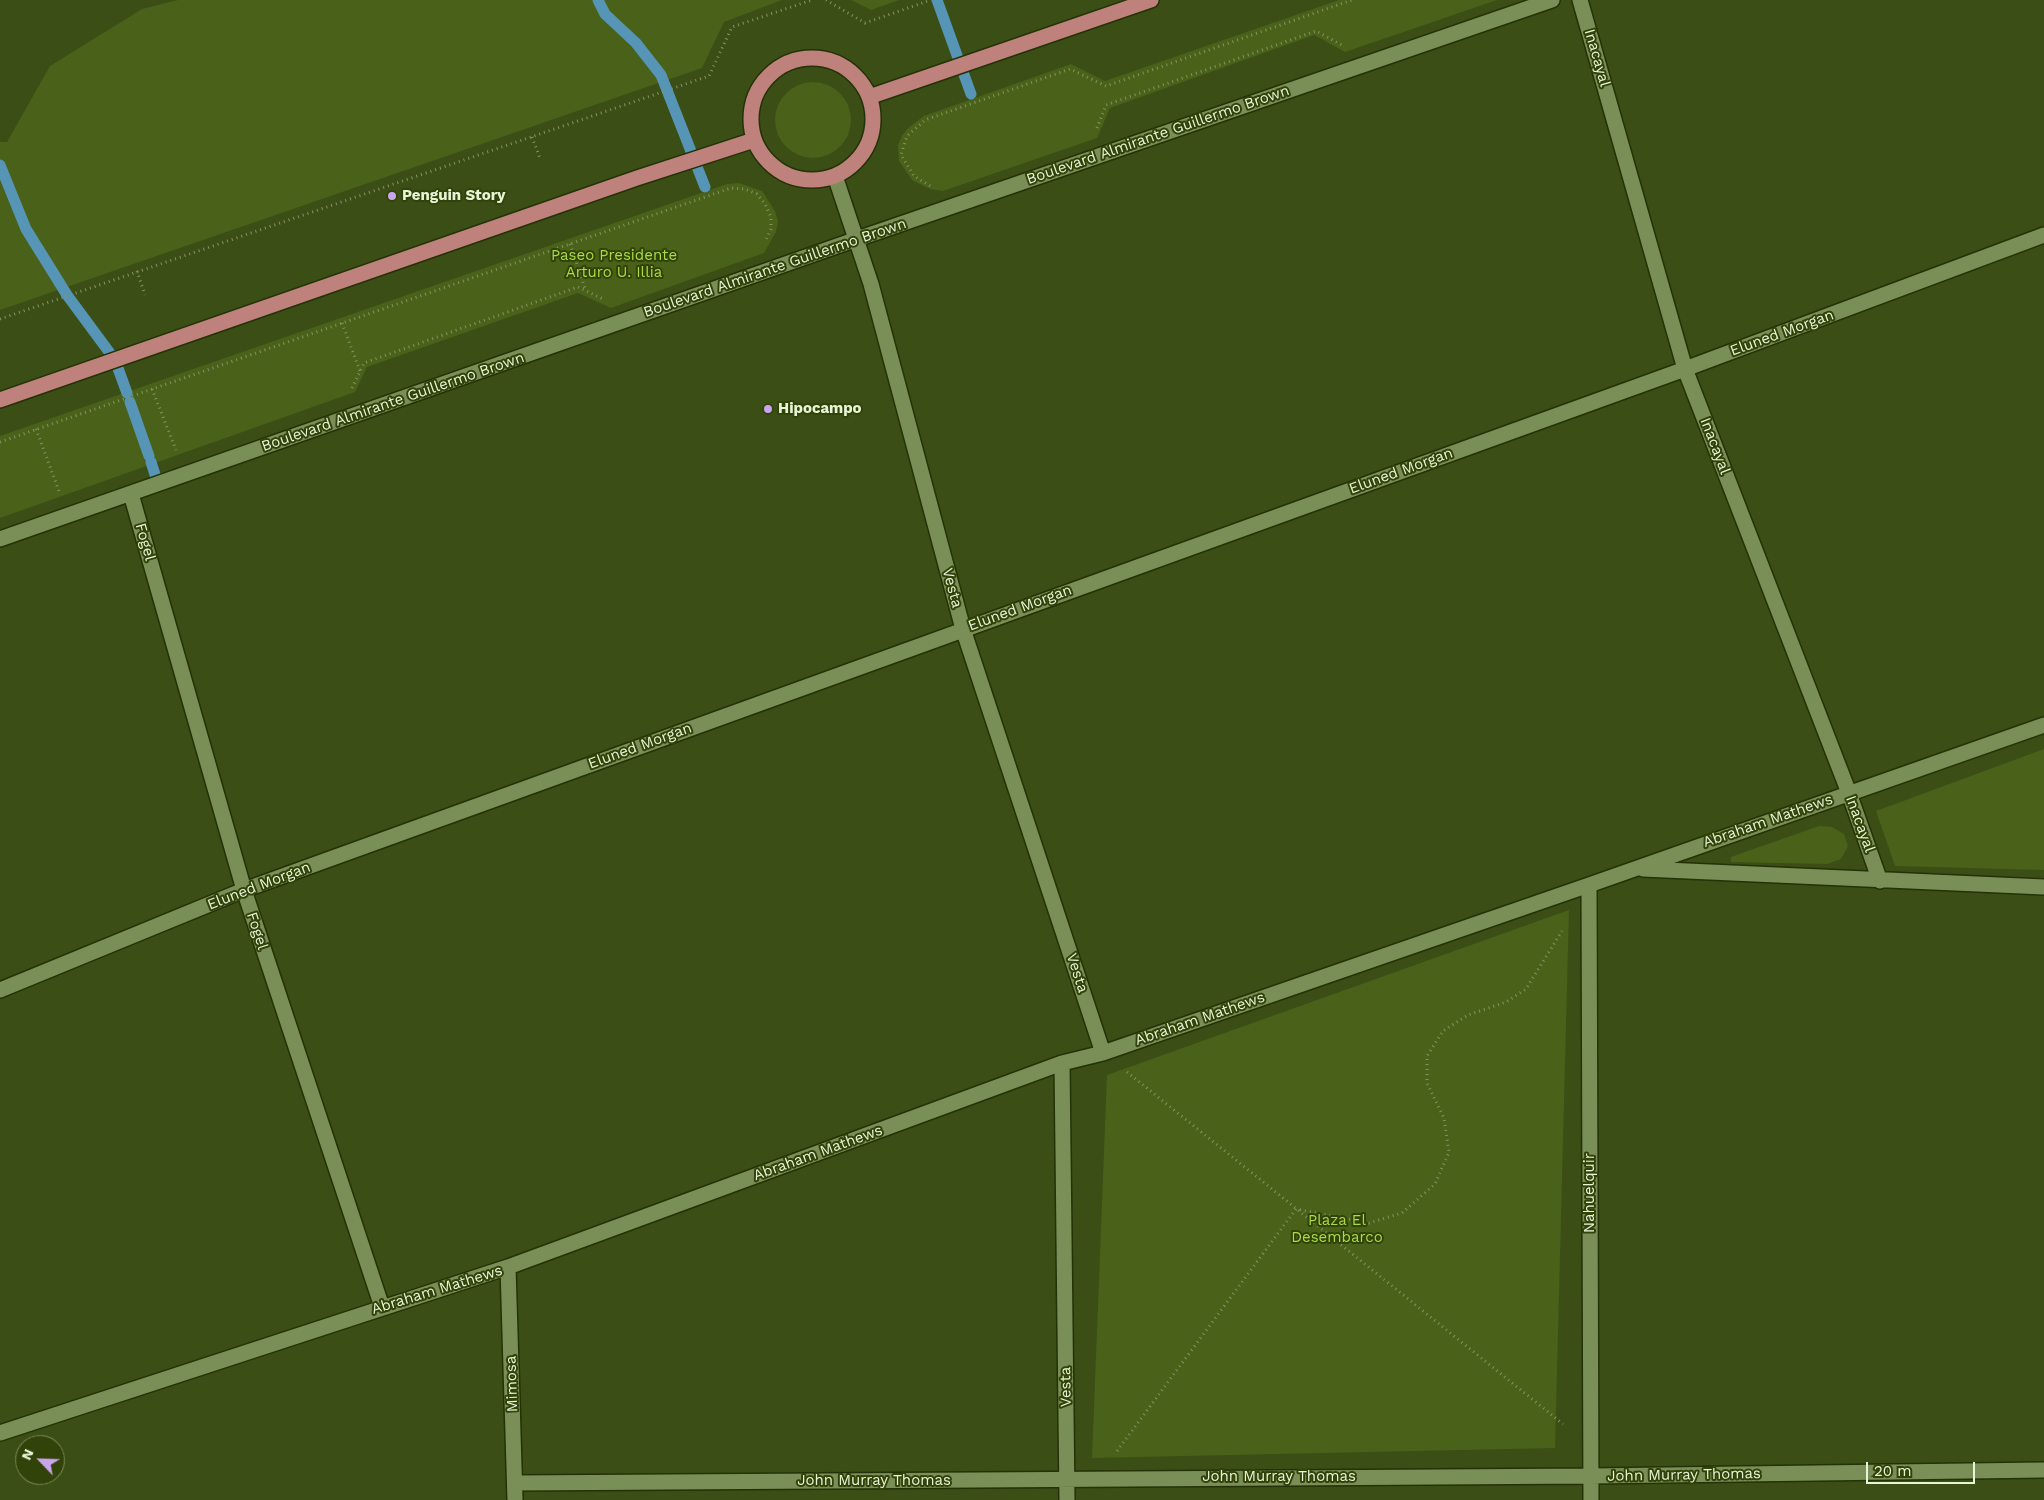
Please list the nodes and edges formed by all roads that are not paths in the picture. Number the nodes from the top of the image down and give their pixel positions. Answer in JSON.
{"nodes":[{"id":1,"x":1151,"y":0,"type":"edge"},
{"id":2,"x":1552,"y":0,"type":"edge"},
{"id":3,"x":1580,"y":0,"type":"edge"},
{"id":4,"x":870,"y":97,"type":"junction"},
{"id":5,"x":754,"y":140,"type":"junction"},
{"id":6,"x":835,"y":176,"type":"junction"},
{"id":7,"x":2044,"y":235,"type":"edge"},
{"id":8,"x":857,"y":239,"type":"junction"},
{"id":9,"x":1685,"y":369,"type":"junction"},
{"id":10,"x":0,"y":400,"type":"edge"},
{"id":11,"x":132,"y":494,"type":"junction"},
{"id":12,"x":0,"y":538,"type":"edge"},
{"id":13,"x":963,"y":629,"type":"junction"},
{"id":14,"x":2044,"y":725,"type":"edge"},
{"id":15,"x":1849,"y":793,"type":"junction"},
{"id":16,"x":1635,"y":868,"type":"junction"},
{"id":17,"x":1880,"y":881,"type":"junction"},
{"id":18,"x":1589,"y":885,"type":"junction"},
{"id":19,"x":2044,"y":888,"type":"edge"},
{"id":20,"x":244,"y":890,"type":"junction"},
{"id":21,"x":0,"y":990,"type":"edge"},
{"id":22,"x":1103,"y":1053,"type":"junction"},
{"id":23,"x":1062,"y":1063,"type":"junction"},
{"id":24,"x":508,"y":1267,"type":"junction"},
{"id":25,"x":382,"y":1307,"type":"junction"},
{"id":26,"x":0,"y":1433,"type":"edge"},
{"id":27,"x":2044,"y":1470,"type":"edge"},
{"id":28,"x":1590,"y":1476,"type":"junction"},
{"id":29,"x":1068,"y":1479,"type":"junction"},
{"id":30,"x":514,"y":1483,"type":"junction"},
{"id":31,"x":515,"y":1500,"type":"edge"},
{"id":32,"x":1067,"y":1500,"type":"edge"},
{"id":33,"x":1591,"y":1500,"type":"edge"}],
"edges":[{"from":1,"to":4,"type":"main road"},
{"from":2,"to":8,"type":"street","name":"Boulevard Almirante Guillermo Brown"},
{"from":3,"to":9,"type":"street","name":"Inacayal"},
{"from":4,"to":5,"type":"main road"},
{"from":4,"to":6,"type":"main road"},
{"from":5,"to":6,"type":"main road"},
{"from":5,"to":10,"type":"main road"},
{"from":6,"to":8,"type":"street","name":"Vesta"},
{"from":7,"to":9,"type":"street","name":"Eluned Morgan"},
{"from":8,"to":11,"type":"street","name":"Boulevard Almirante Guillermo Brown"},
{"from":8,"to":13,"type":"street","name":"Vesta"},
{"from":9,"to":13,"type":"street","name":"Eluned Morgan"},
{"from":9,"to":15,"type":"street","name":"Inacayal"},
{"from":11,"to":12,"type":"street","name":"Boulevard Almirante Guillermo Brown"},
{"from":11,"to":20,"type":"street","name":"Fogel"},
{"from":13,"to":20,"type":"street","name":"Eluned Morgan"},
{"from":13,"to":22,"type":"street","name":"Vesta"},
{"from":14,"to":15,"type":"street","name":"Abraham Mathews"},
{"from":15,"to":16,"type":"street","name":"Abraham Mathews"},
{"from":15,"to":17,"type":"street","name":"Inacayal"},
{"from":16,"to":17,"type":"street","name":"Abraham Mathews"},
{"from":16,"to":18,"type":"street","name":"Abraham Mathews"},
{"from":17,"to":19,"type":"street","name":"Abraham Mathews"},
{"from":18,"to":22,"type":"street","name":"Abraham Mathews"},
{"from":18,"to":28,"type":"street","name":"Nahuelquir"},
{"from":20,"to":21,"type":"street","name":"Eluned Morgan"},
{"from":20,"to":25,"type":"street","name":"Fogel"},
{"from":22,"to":23,"type":"street","name":"Abraham Mathews"},
{"from":23,"to":24,"type":"street","name":"Abraham Mathews"},
{"from":23,"to":29,"type":"street","name":"Vesta"},
{"from":24,"to":25,"type":"street","name":"Abraham Mathews"},
{"from":24,"to":30,"type":"street","name":"Mimosa"},
{"from":25,"to":26,"type":"street","name":"Abraham Mathews"},
{"from":27,"to":28,"type":"street","name":"John Murray Thomas"},
{"from":28,"to":29,"type":"street","name":"John Murray Thomas"},
{"from":28,"to":33,"type":"street","name":"Nahuelquir"},
{"from":29,"to":30,"type":"street","name":"John Murray Thomas"},
{"from":29,"to":32,"type":"street","name":"Vesta"},
{"from":30,"to":31,"type":"street","name":"Mimosa"}]}
